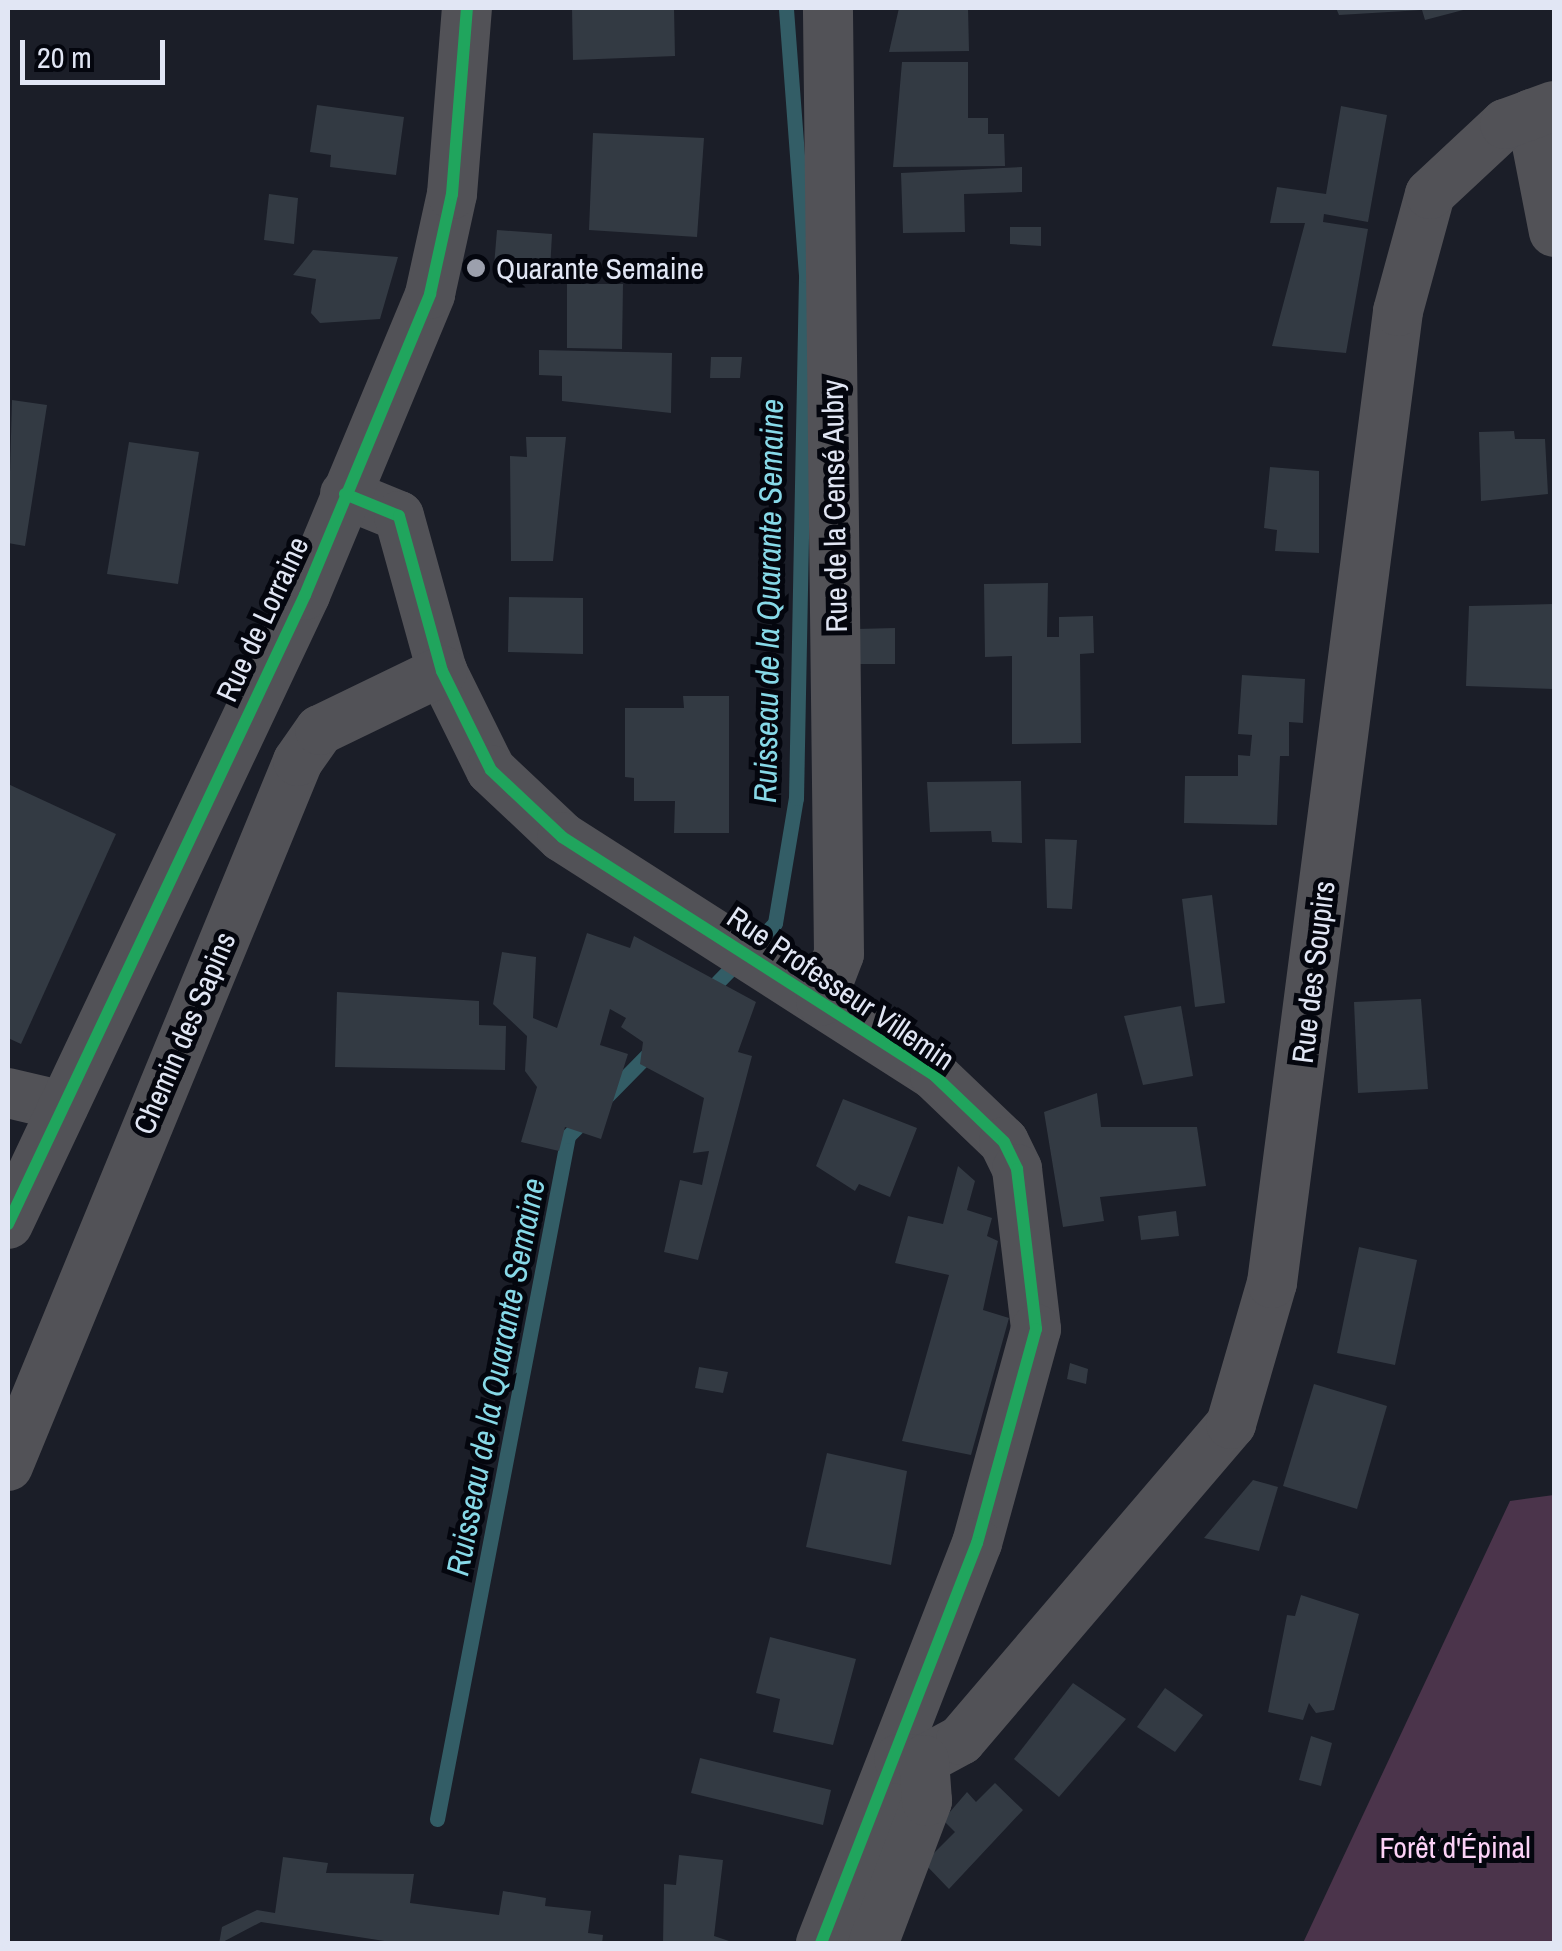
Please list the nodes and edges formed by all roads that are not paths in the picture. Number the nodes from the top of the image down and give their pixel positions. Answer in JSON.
{"nodes":[{"id":1,"x":467,"y":8,"type":"edge"},
{"id":2,"x":828,"y":8,"type":"edge"},
{"id":3,"x":1543,"y":110,"type":"edge"},
{"id":4,"x":1554,"y":232,"type":"edge"},
{"id":5,"x":345,"y":494,"type":"junction"},
{"id":6,"x":442,"y":670,"type":"junction"},
{"id":7,"x":821,"y":1001,"type":"junction"},
{"id":8,"x":8,"y":1093,"type":"edge"},
{"id":9,"x":63,"y":1106,"type":"junction"},
{"id":10,"x":8,"y":1224,"type":"edge"},
{"id":11,"x":8,"y":1466,"type":"edge"},
{"id":12,"x":912,"y":1760,"type":"junction"},
{"id":13,"x":821,"y":1944,"type":"edge"},
{"id":14,"x":873,"y":1944,"type":"edge"}],
"edges":[{"from":1,"to":5,"type":"street","name":"Rue de Lorraine"},
{"from":2,"to":7,"type":"street","name":"Rue de la Censé Aubry"},
{"from":3,"to":4,"type":"street","name":"Rue des Soupirs"},
{"from":3,"to":12,"type":"street","name":"Rue des Soupirs"},
{"from":5,"to":6,"type":"street","name":"Rue Professeur Villemin"},
{"from":5,"to":9,"type":"street","name":"Rue de Lorraine"},
{"from":6,"to":7,"type":"street","name":"Rue Professeur Villemin"},
{"from":6,"to":11,"type":"street","name":"Chemin des Sapins"},
{"from":7,"to":12,"type":"street","name":"Rue Professeur Villemin"},
{"from":8,"to":9,"type":"street"},
{"from":9,"to":10,"type":"street","name":"Rue de Lorraine"},
{"from":12,"to":13,"type":"street"},
{"from":12,"to":14,"type":"street"}]}
